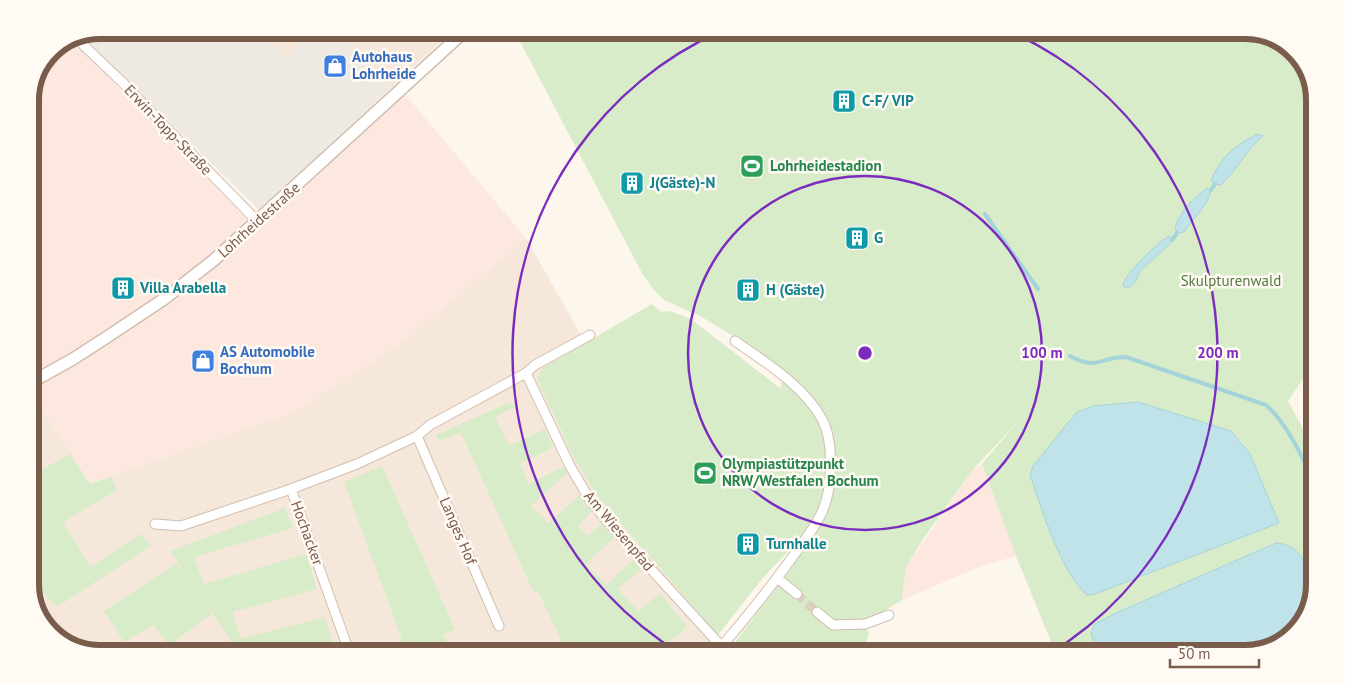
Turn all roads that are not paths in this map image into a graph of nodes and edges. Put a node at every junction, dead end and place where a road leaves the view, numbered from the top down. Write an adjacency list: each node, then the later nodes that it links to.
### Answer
1 (456, 39): 3 (street, Lohrheidestraße)
2 (80, 42): 3 (street, Erwin-Topp-Straße)
3 (258, 222): 7 (street, Lohrheidestraße)
4 (590, 335): 6 (street)
5 (735, 341): 11 (street)
6 (526, 373): 8 (street); 17 (street, Am Wiesenpfad)
7 (39, 378)
8 (418, 436): 9 (street); 15 (street, Langes Hof)
9 (291, 489): 10 (street, Hochacker); 16 (street, Hochacker)
10 (155, 524)
11 (777, 578): 12 (street); 18 (street)
12 (797, 594)
13 (817, 612): 14 (street)
14 (889, 615)
15 (499, 626)
16 (347, 645)
17 (714, 645)
18 (722, 645)

